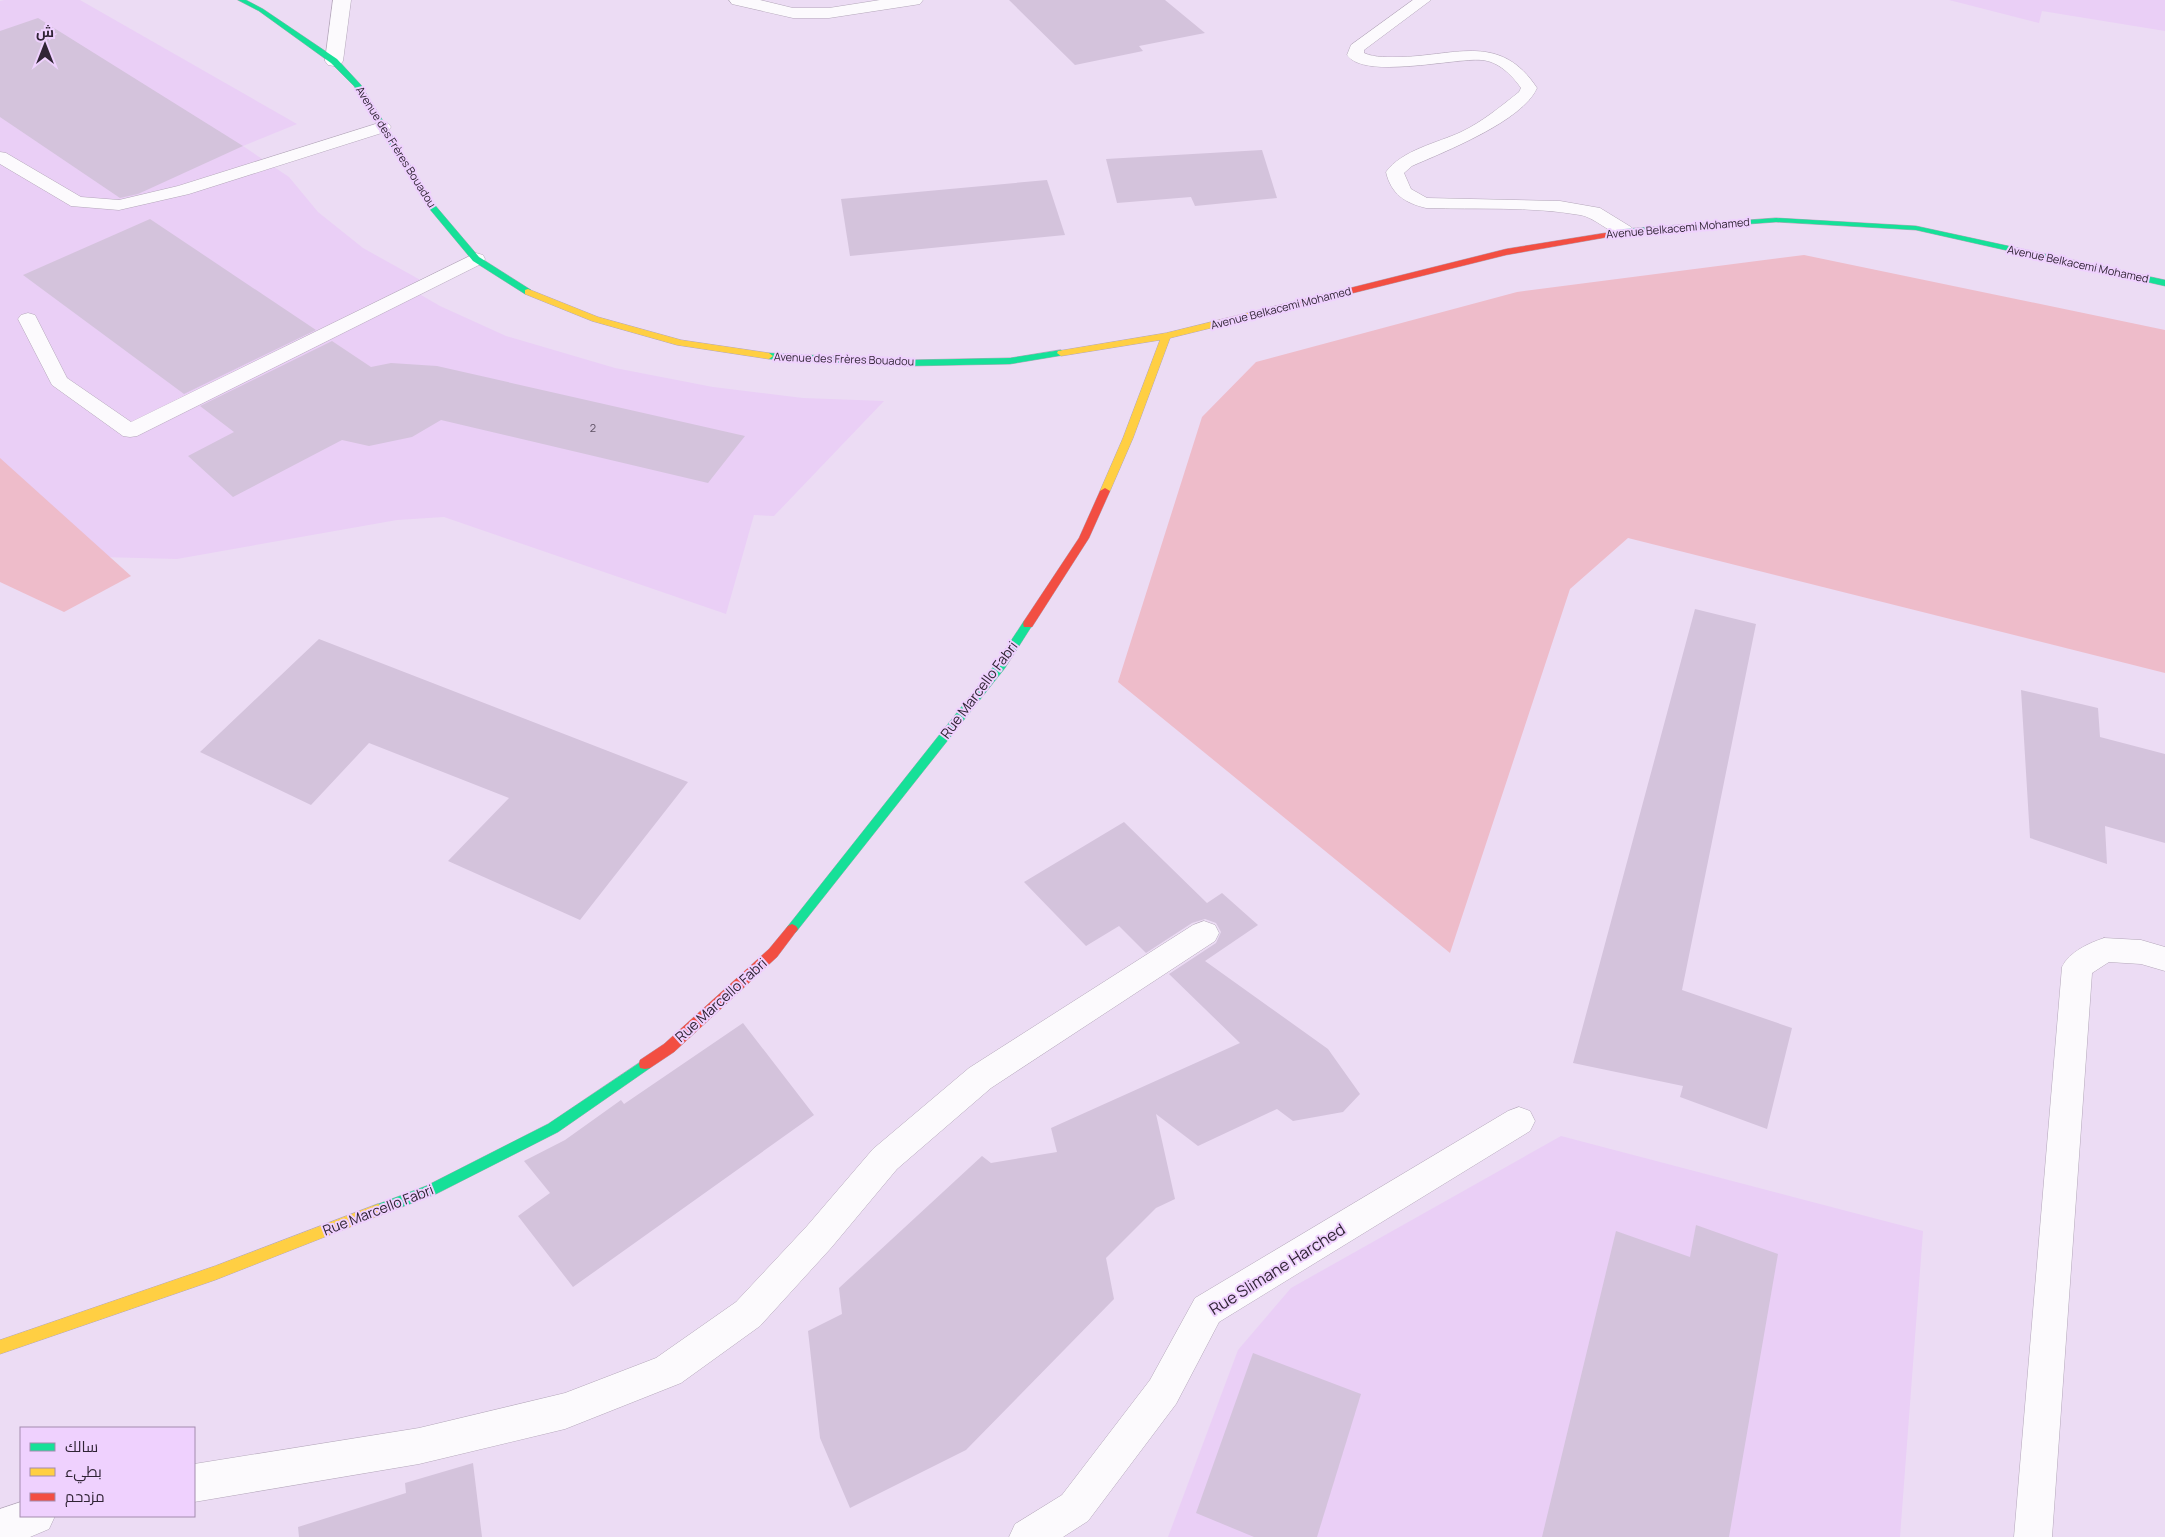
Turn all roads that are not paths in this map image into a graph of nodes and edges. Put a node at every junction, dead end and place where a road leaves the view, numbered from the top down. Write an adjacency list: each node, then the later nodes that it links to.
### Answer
1 (241, 0): 7 (main road, Avenue des Frères Bouadou)
2 (342, 0): 7 (street)
3 (738, 0): 6 (street)
4 (914, 0): 6 (street)
5 (1423, 0): 10 (lane)
6 (896, 7)
7 (334, 61): 8 (main road, Avenue des Frères Bouadou)
8 (382, 127): 9 (lane); 11 (main road, Avenue des Frères Bouadou)
9 (0, 157)
10 (1625, 231): 12 (main road, Avenue Belkacemi Mohamed); 14 (main road, Avenue Belkacemi Mohamed)
11 (476, 259): 13 (lane); 14 (main road, Avenue des Frères Bouadou)
12 (2165, 283)
13 (28, 319)
14 (1166, 336): 18 (main road, Rue Marcello Fabri)
15 (1204, 933): 19 (street)
16 (2165, 959): 23 (street)
17 (1519, 1121): 22 (street, Rue Slimane Harched)
18 (0, 1346)
19 (195, 1483)
20 (33, 1517): 21 (street)
21 (0, 1528)
22 (1028, 1537)
23 (2033, 1537)

